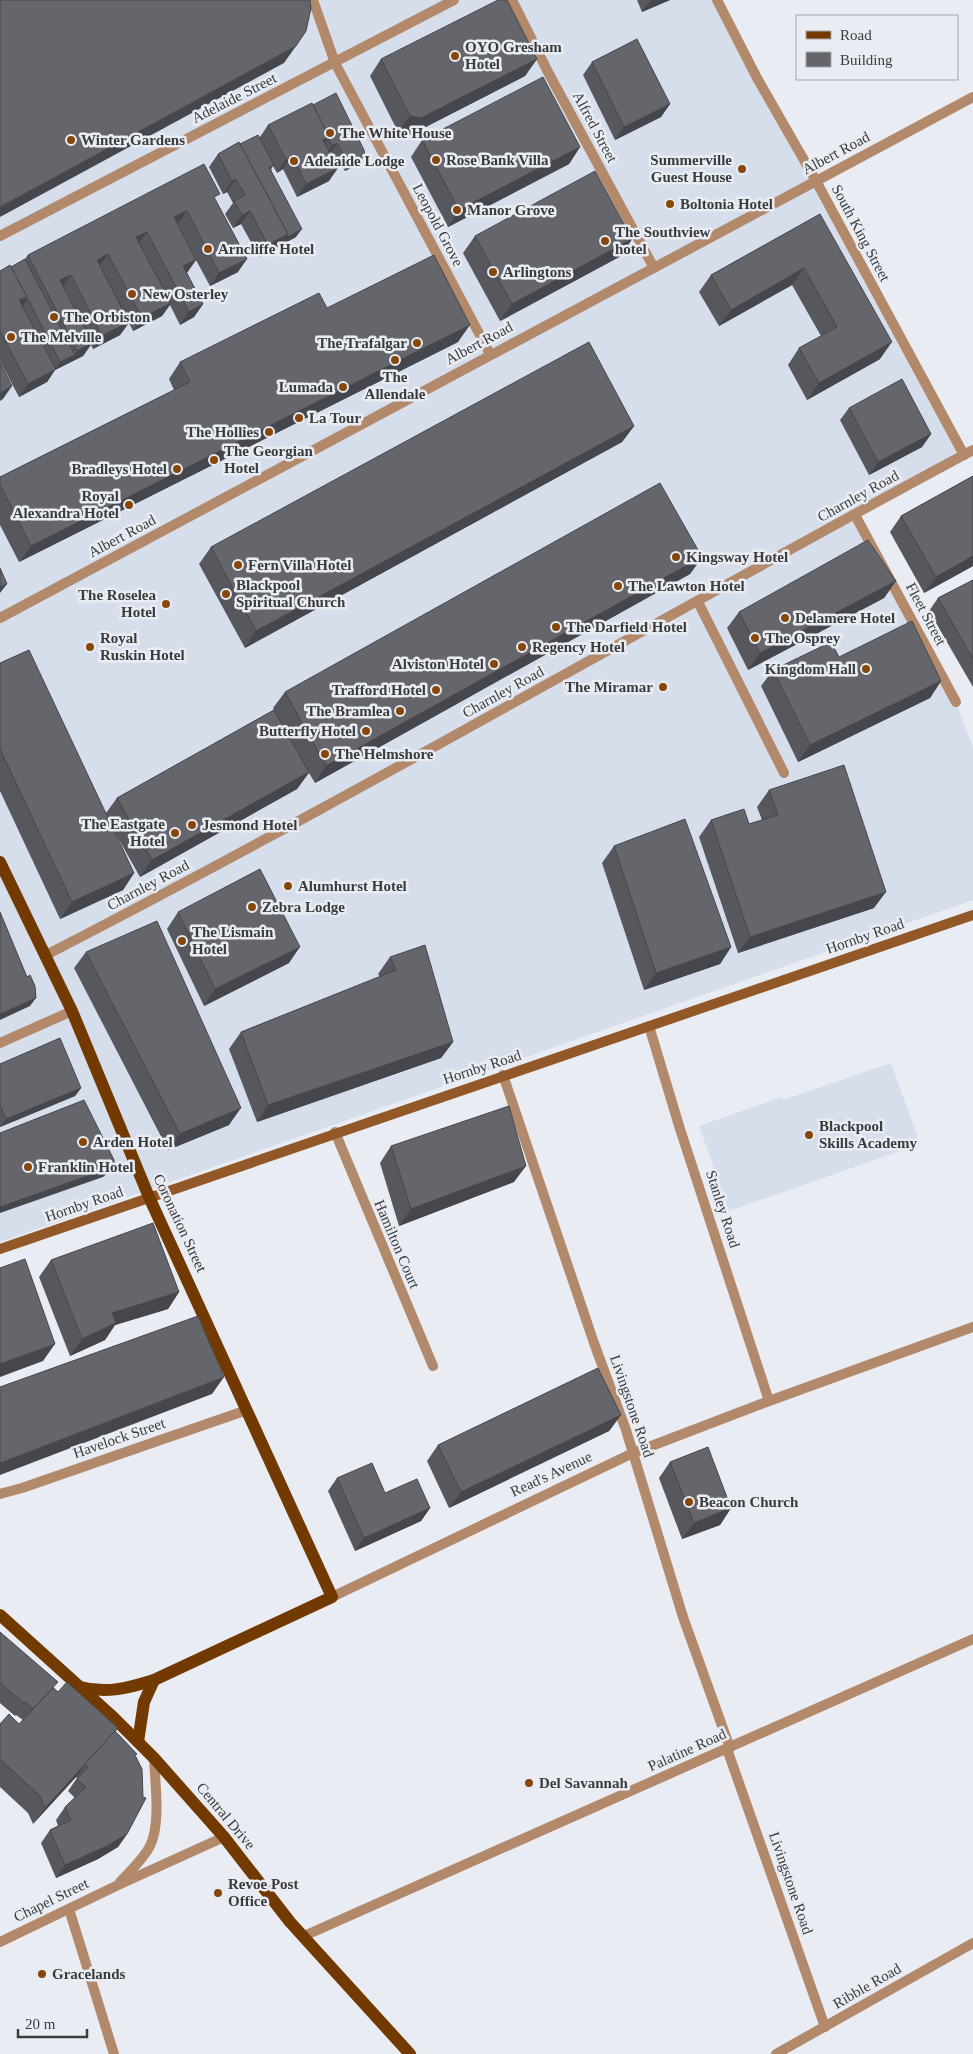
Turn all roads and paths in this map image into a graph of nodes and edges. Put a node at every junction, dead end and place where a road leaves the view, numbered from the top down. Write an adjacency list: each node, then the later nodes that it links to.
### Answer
1 (313, 0): 5 (street, Leopold Grove)
2 (454, 0): 5 (street, Adelaide Street)
3 (512, 0): 9 (street, Alfred Street)
4 (717, 0): 7 (street, South King Street)
5 (335, 63): 8 (street, Adelaide Street); 10 (street, Leopold Grove)
6 (973, 97): 7 (street, Albert Road)
7 (816, 181): 9 (street, Albert Road); 11 (street, South King Street)
8 (0, 236)
9 (654, 268): 10 (street, Albert Road)
10 (490, 354): 14 (street, Albert Road)
11 (968, 452): 12 (street, Charnley Road)
12 (855, 514): 13 (street, Charnley Road); 15 (street, Fleet Street)
13 (698, 602): 16 (street); 19 (street, Charnley Road)
14 (0, 618)
15 (956, 702)
16 (784, 773)
17 (0, 862): 19 (main road, Coronation Street)
18 (973, 915): 21 (main road, Hornby Road)
19 (46, 954): 20 (main road, Coronation Street)
20 (72, 1011): 22 (street); 25 (main road, Coronation Street)
21 (648, 1026): 23 (main road, Hornby Road); 29 (street, Stanley Road)
22 (0, 1043)
23 (504, 1075): 24 (main road, Hornby Road); 31 (street, Livingstone Road)
24 (334, 1132): 25 (main road, Hornby Road); 28 (street, Hamilton Court)
25 (149, 1197): 26 (main road, Hornby Road); 30 (main road, Coronation Street)
26 (0, 1249)
27 (973, 1327): 29 (street, Read's Avenue)
28 (433, 1366)
29 (769, 1401): 31 (street, Read's Avenue)
30 (247, 1410): 32 (street, Havelock Street); 33 (main road, Coronation Street)
31 (633, 1453): 33 (street, Read's Avenue); 39 (street, Livingstone Road)
32 (0, 1494)
33 (332, 1597): 36 (main road, Read's Avenue)
34 (0, 1615): 37 (main road, Central Drive)
35 (973, 1639): 39 (street, Palatine Road)
36 (154, 1680): 37 (main road, Read's Avenue); 38 (main road)
37 (80, 1687): 38 (main road, Central Drive)
38 (138, 1742): 40 (main road, Central Drive)
39 (728, 1748): 44 (street, Palatine Road); 47 (street, Livingstone Road)
40 (154, 1758): 41 (main road, Central Drive); 42 (street, Chapel Street)
41 (224, 1837): 42 (street, Chapel Street); 44 (main road, Central Drive)
42 (116, 1886): 43 (street, Chapel Street)
43 (69, 1909): 45 (street, Chapel Street); 48 (street)
44 (304, 1936): 49 (main road, Central Drive)
45 (0, 1942)
46 (973, 1943): 47 (street, Ribble Road)
47 (825, 2027): 50 (street, Ribble Road)
48 (114, 2054)
49 (410, 2054)
50 (776, 2054)

